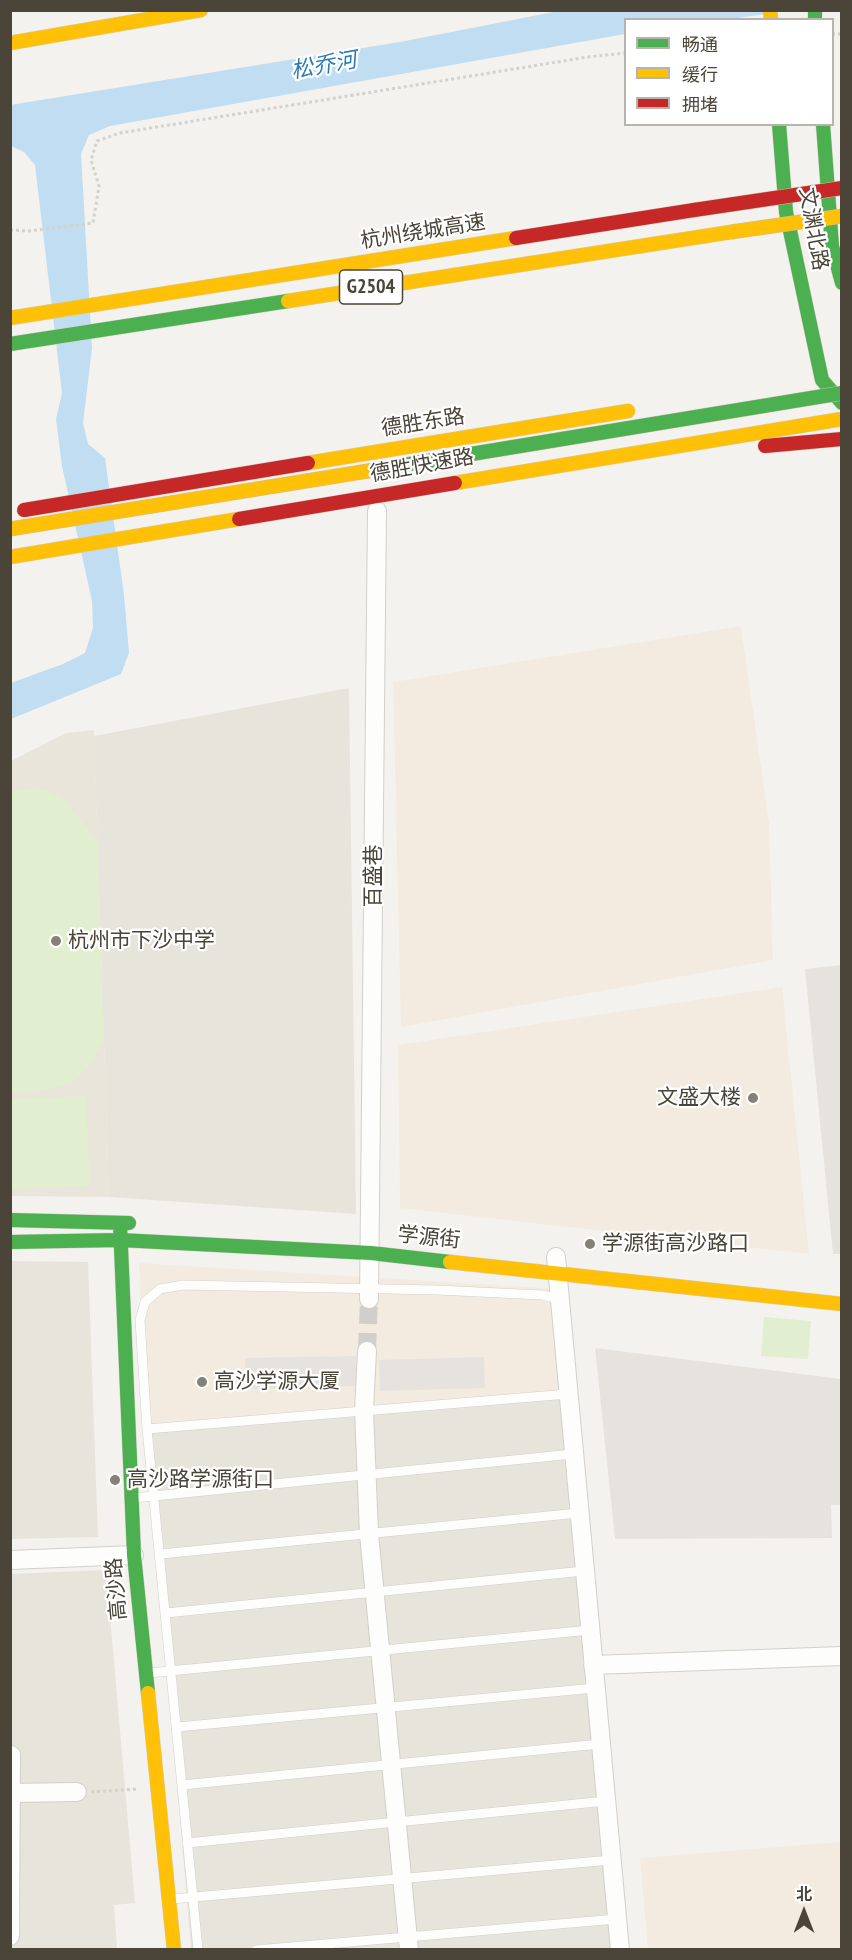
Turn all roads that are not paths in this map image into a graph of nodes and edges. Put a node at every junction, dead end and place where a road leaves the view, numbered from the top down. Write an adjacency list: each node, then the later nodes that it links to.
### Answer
1 (201, 10): 2 (main road)
2 (117, 17): 3 (main road)
3 (10, 43)
4 (779, 126): 12 (main road, 文渊北路)
5 (823, 126): 8 (main road, 文渊北路)
6 (842, 188): 9 (main road, 杭州绕城高速 / G2504, bridge)
7 (842, 216): 10 (main road, G2504, bridge)
8 (842, 283)
9 (10, 318)
10 (10, 344)
11 (842, 376): 12 (main road)
12 (816, 381): 14 (main road, 文渊北路)
13 (842, 393): 21 (main road, 德胜快速路, bridge)
14 (842, 404)
15 (647, 408): 20 (main road, 德胜东路)
16 (842, 419): 24 (main road, 德胜快速路)
17 (842, 439): 18 (main road)
18 (697, 458)
19 (377, 511): 31 (street, 百盛巷)
20 (10, 513)
21 (10, 529)
22 (260, 530): 23 (main road)
23 (237, 534)
24 (10, 557)
25 (10, 1220): 26 (main road)
26 (119, 1222): 27 (main road); 29 (main road, 高沙路)
27 (142, 1223)
28 (313, 1236): 31 (main road, 学源街)
29 (120, 1240): 30 (main road, 学源街); 31 (main road, 学源街); 44 (main road, 高沙路)
30 (10, 1242)
31 (371, 1247): 32 (main road, 学源街); 33 (main road, 学源街); 34 (street, 百盛巷)
32 (464, 1249)
33 (556, 1261): 35 (street); 36 (main road, 学源街)
34 (370, 1294): 35 (lane); 40 (lane)
35 (559, 1299): 38 (street)
36 (842, 1304)
37 (367, 1351): 39 (street)
38 (568, 1394): 39 (lane); 41 (street)
39 (364, 1410): 40 (lane); 42 (street)
40 (147, 1429): 43 (lane)
41 (573, 1454): 42 (lane); 45 (street)
42 (366, 1476): 43 (lane); 46 (street)
43 (154, 1495): 44 (lane); 47 (lane)
44 (132, 1498): 48 (main road, 高沙路)
45 (579, 1513): 46 (lane); 50 (street)
46 (369, 1534): 47 (lane); 51 (street)
47 (161, 1554): 52 (lane)
48 (134, 1555): 49 (street); 58 (main road, 高沙路)
49 (10, 1560)
50 (584, 1571): 51 (lane); 53 (street)
51 (375, 1592): 52 (lane); 54 (street)
52 (166, 1613): 57 (lane)
53 (590, 1629): 54 (lane); 56 (street)
54 (380, 1648): 57 (lane); 60 (street)
55 (842, 1656): 56 (street)
56 (593, 1665): 59 (street)
57 (171, 1670): 58 (lane); 61 (lane)
58 (146, 1673): 74 (main road, 高沙路)
59 (595, 1688): 60 (lane); 62 (street)
60 (386, 1707): 61 (lane); 64 (street)
61 (177, 1727): 65 (lane)
62 (600, 1744): 64 (lane); 68 (street)
63 (11, 1755): 67 (street)
64 (391, 1765): 65 (lane); 69 (street)
65 (182, 1785): 70 (lane)
66 (77, 1792): 67 (street)
67 (11, 1793): 76 (street)
68 (606, 1801): 69 (lane); 71 (street)
69 (397, 1821): 70 (lane); 72 (street)
70 (187, 1843): 73 (lane)
71 (611, 1860): 72 (lane); 75 (street)
72 (402, 1878): 73 (lane); 77 (street)
73 (194, 1898): 74 (lane); 79 (lane)
74 (169, 1899): 78 (main road, 高沙路)
75 (617, 1919): 77 (lane); 81 (street)
76 (10, 1936)
77 (408, 1942): 80 (lane)
78 (174, 1950)
79 (198, 1950)
80 (256, 1950)
81 (620, 1950)

